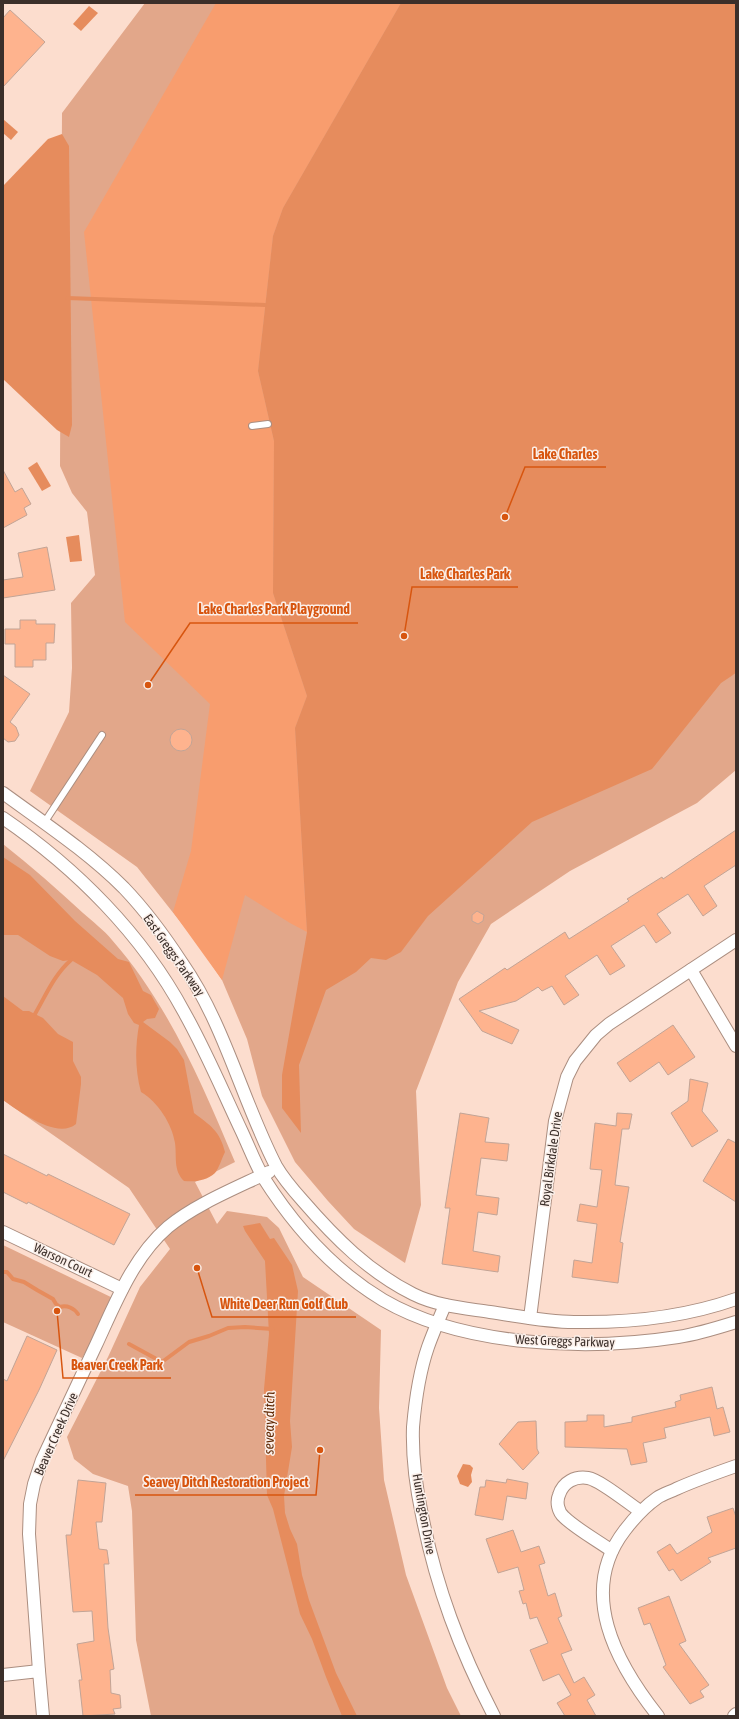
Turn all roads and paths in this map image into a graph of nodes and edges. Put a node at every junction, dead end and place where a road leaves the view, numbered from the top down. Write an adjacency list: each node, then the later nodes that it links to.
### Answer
1 (268, 424): 2 (lane)
2 (252, 426)
3 (102, 735): 6 (lane)
4 (3, 793): 6 (street, East Greggs Parkway)
5 (3, 818): 11 (street, East Greggs Parkway)
6 (44, 823): 10 (street, East Greggs Parkway)
7 (736, 940): 8 (street, Royal Birkdale Drive)
8 (690, 970): 9 (street); 16 (street, Royal Birkdale Drive)
9 (736, 1046)
10 (277, 1167): 11 (street, Beaver Creek Drive); 15 (street, West Greggs Parkway)
11 (262, 1175): 13 (street, Beaver Creek Drive); 18 (street, West Greggs Parkway)
12 (3, 1232): 13 (street, Warson Court)
13 (122, 1289): 22 (street, Beaver Creek Drive)
14 (736, 1299): 16 (street, West Greggs Parkway)
15 (445, 1305): 16 (street, West Greggs Parkway); 18 (street, Huntington Drive)
16 (530, 1318)
17 (736, 1322): 18 (street, West Greggs Parkway)
18 (438, 1323): 25 (street, Huntington Drive)
19 (736, 1466): 20 (street)
20 (640, 1511): 21 (street); 21 (street)
21 (612, 1551): 26 (street)
22 (39, 1671): 23 (street); 24 (street, Beaver Creek Drive)
23 (3, 1675)
24 (43, 1716)
25 (494, 1716)
26 (658, 1716)

